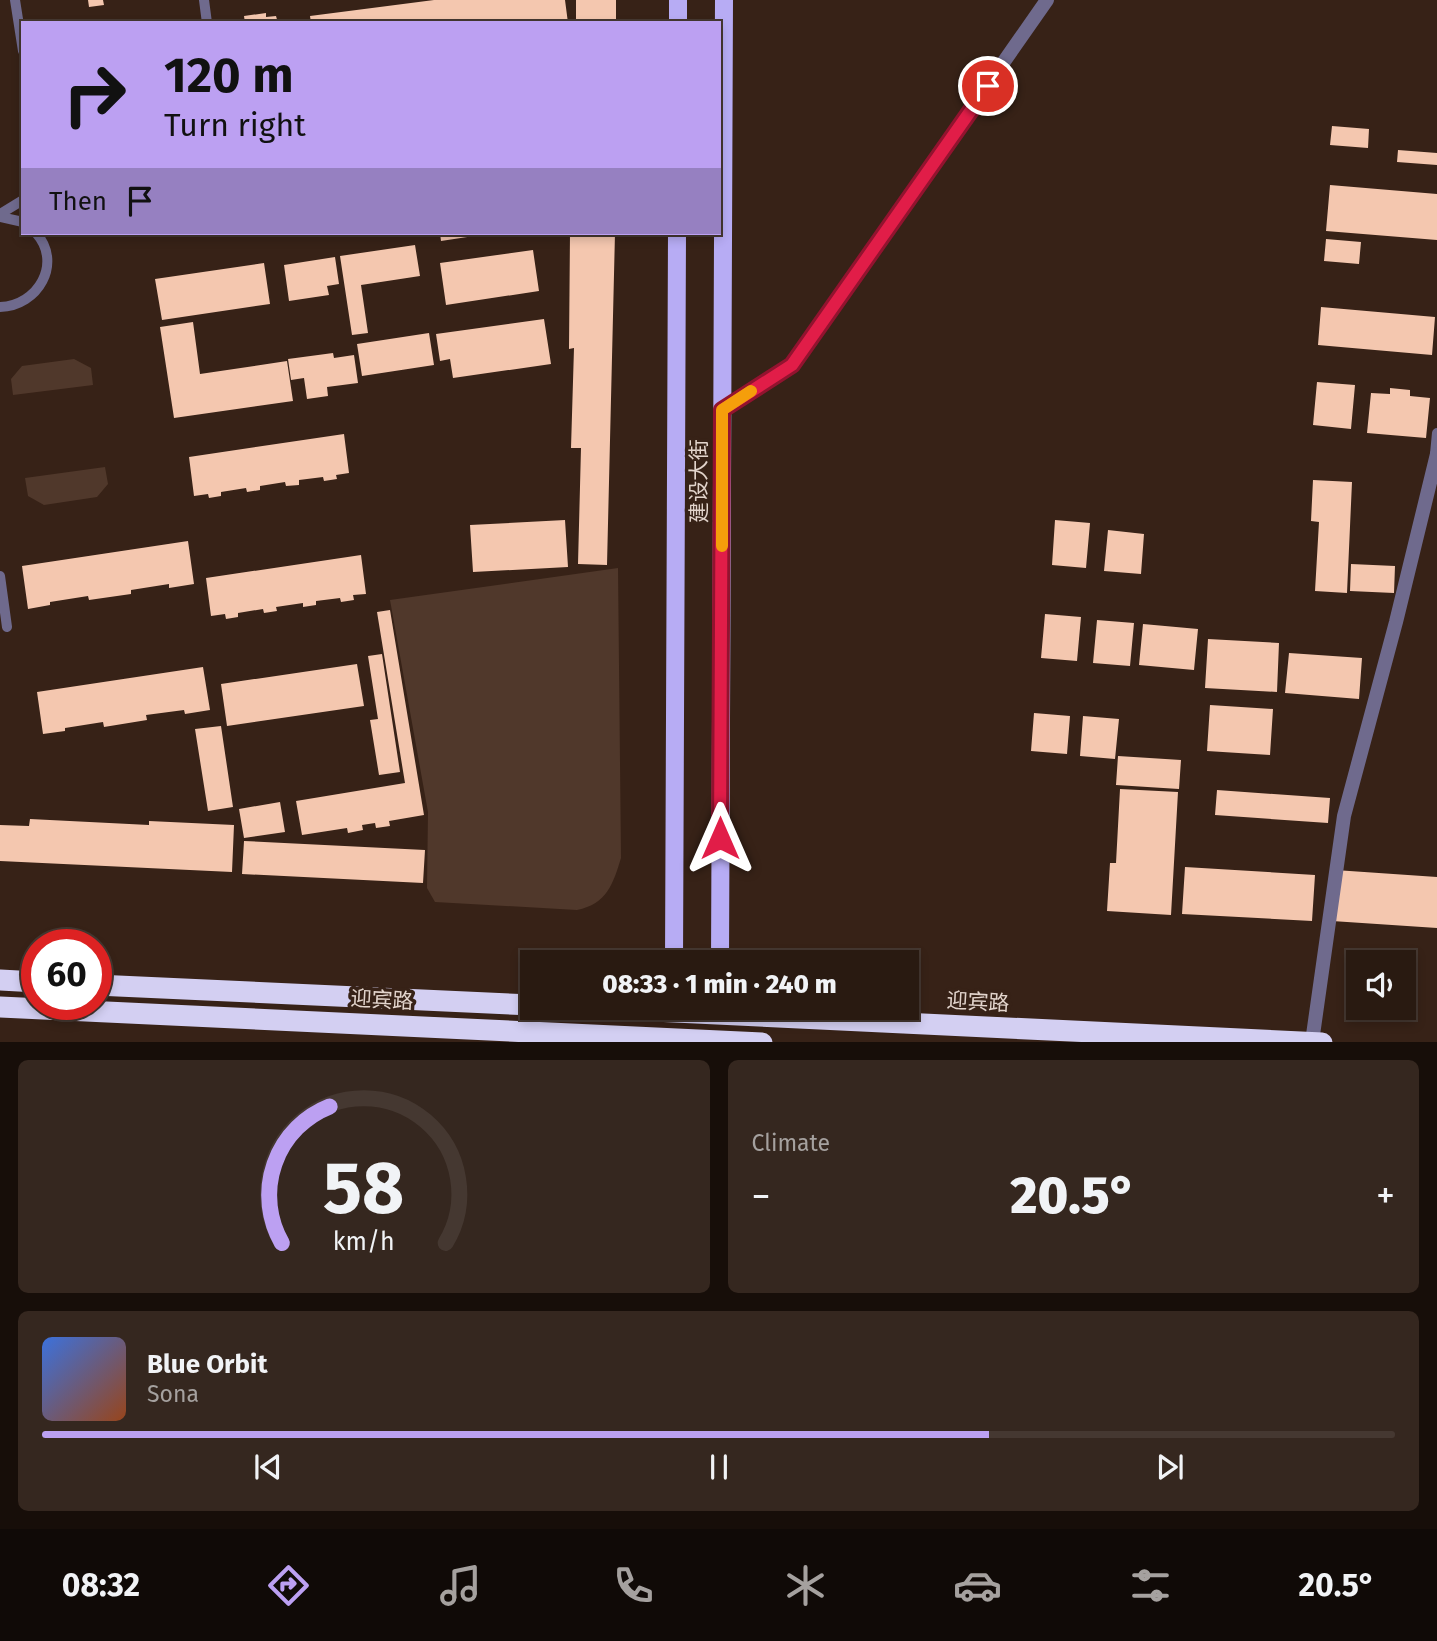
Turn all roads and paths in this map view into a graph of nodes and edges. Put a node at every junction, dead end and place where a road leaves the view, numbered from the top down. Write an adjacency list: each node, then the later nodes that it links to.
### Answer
1 (15, 0): 8 (lane)
2 (204, 0): 6 (lane)
3 (678, 0): 7 (main road)
4 (724, 0): 15 (main road, 建设大街)
5 (1047, 0): 15 (street)
6 (207, 21)
7 (678, 21)
8 (21, 38)
9 (21, 201): 10 (lane)
10 (0, 216): 11 (lane)
11 (21, 221)
12 (37, 235): 14 (lane)
13 (677, 235): 20 (main road, 建设大街)
14 (0, 307)
15 (722, 410): 21 (main road, 建设大街)
16 (1437, 433): 17 (lane)
17 (1436, 454): 34 (street)
18 (0, 576): 19 (lane)
19 (7, 627)
20 (674, 950)
21 (720, 950)
22 (0, 980): 23 (highway)
23 (21, 981)
24 (112, 986): 25 (highway, 迎宾路)
25 (520, 1004)
26 (0, 1007): 30 (highway, 迎宾路)
27 (674, 1020): 31 (main road)
28 (720, 1020): 32 (main road)
29 (892, 1020): 34 (highway, 迎宾路)
30 (622, 1039): 31 (highway, 迎宾路)
31 (674, 1039): 32 (highway, 迎宾路)
32 (720, 1041): 33 (highway, 迎宾路)
33 (762, 1042)
34 (1312, 1042): 35 (highway, 迎宾路)
35 (1322, 1042)

